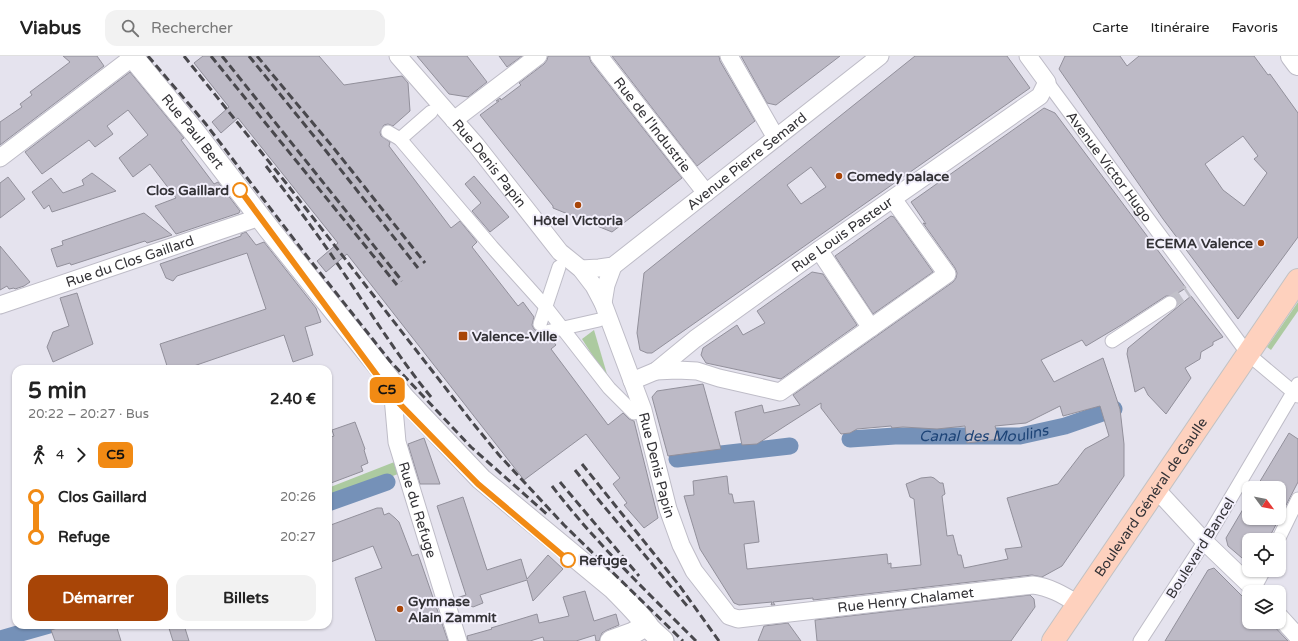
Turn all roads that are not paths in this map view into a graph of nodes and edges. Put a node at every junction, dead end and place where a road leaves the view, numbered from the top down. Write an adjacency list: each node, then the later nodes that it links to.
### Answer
1 (132, 56): 16 (street); 19 (street, Rue Paul Bert)
2 (398, 56): 12 (street, Rue Denis Papin)
3 (538, 56): 12 (street)
4 (599, 56): 17 (street, Rue de l'Industrie)
5 (729, 56): 14 (street)
6 (880, 56): 14 (street, Avenue Pierre Semard)
7 (1028, 56): 10 (street, Avenue Victor Hugo)
8 (1292, 56): 9 (main road)
9 (1298, 64)
10 (1047, 82): 18 (street, Rue Louis Pasteur); 33 (street, Avenue Victor Hugo)
11 (431, 112): 15 (street)
12 (454, 120): 23 (street, Rue Denis Papin)
13 (388, 132): 15 (street)
14 (776, 138): 17 (street, Avenue Pierre Semard)
15 (400, 139): 28 (street)
16 (0, 158)
17 (706, 193): 21 (street, Avenue Pierre Semard)
18 (893, 199): 20 (street, Rue Louis Pasteur); 31 (street)
19 (260, 217): 27 (street, Rue du Clos Gaillard); 35 (street, Rue Paul Bert)
20 (820, 250): 31 (street); 34 (street, Rue Louis Pasteur)
21 (613, 266): 23 (street); 25 (street)
22 (559, 267): 28 (street)
23 (581, 269): 25 (street, Rue Denis Papin)
24 (1298, 280): 33 (main road, Boulevard Général de Gaulle)
25 (603, 303): 36 (street, Rue Denis Papin)
26 (1170, 303): 32 (street)
27 (0, 305)
28 (546, 306): 30 (street); 30 (street)
29 (599, 320): 30 (street)
30 (563, 328): 38 (street)
31 (871, 328): 34 (street)
32 (1112, 341)
33 (1248, 354): 37 (street, Avenue Victor Hugo); 39 (main road, Boulevard Général de Gaulle)
34 (656, 371): 36 (street, Rue Louis Pasteur)
35 (386, 377): 47 (street, Rue Paul Bert); 49 (street, Rue du Refuge)
36 (632, 381): 45 (street, Rue Denis Papin)
37 (1297, 390): 42 (street, Boulevard Bancel)
38 (634, 413)
39 (1156, 489): 42 (street); 44 (main road, Boulevard Général de Gaulle)
40 (1298, 499): 41 (street)
41 (1281, 533)
42 (1205, 542): 43 (street); 53 (street, Boulevard Bancel)
43 (1250, 585)
44 (1078, 604): 45 (street, Rue Henry Chalamet); 52 (main road, Boulevard Général de Gaulle)
45 (729, 616)
46 (1286, 624): 48 (street)
47 (647, 625): 50 (street); 51 (street, Rue Paul Bert)
48 (1298, 637)
49 (458, 641)
50 (612, 641)
51 (663, 641)
52 (1053, 641)
53 (1140, 641)

